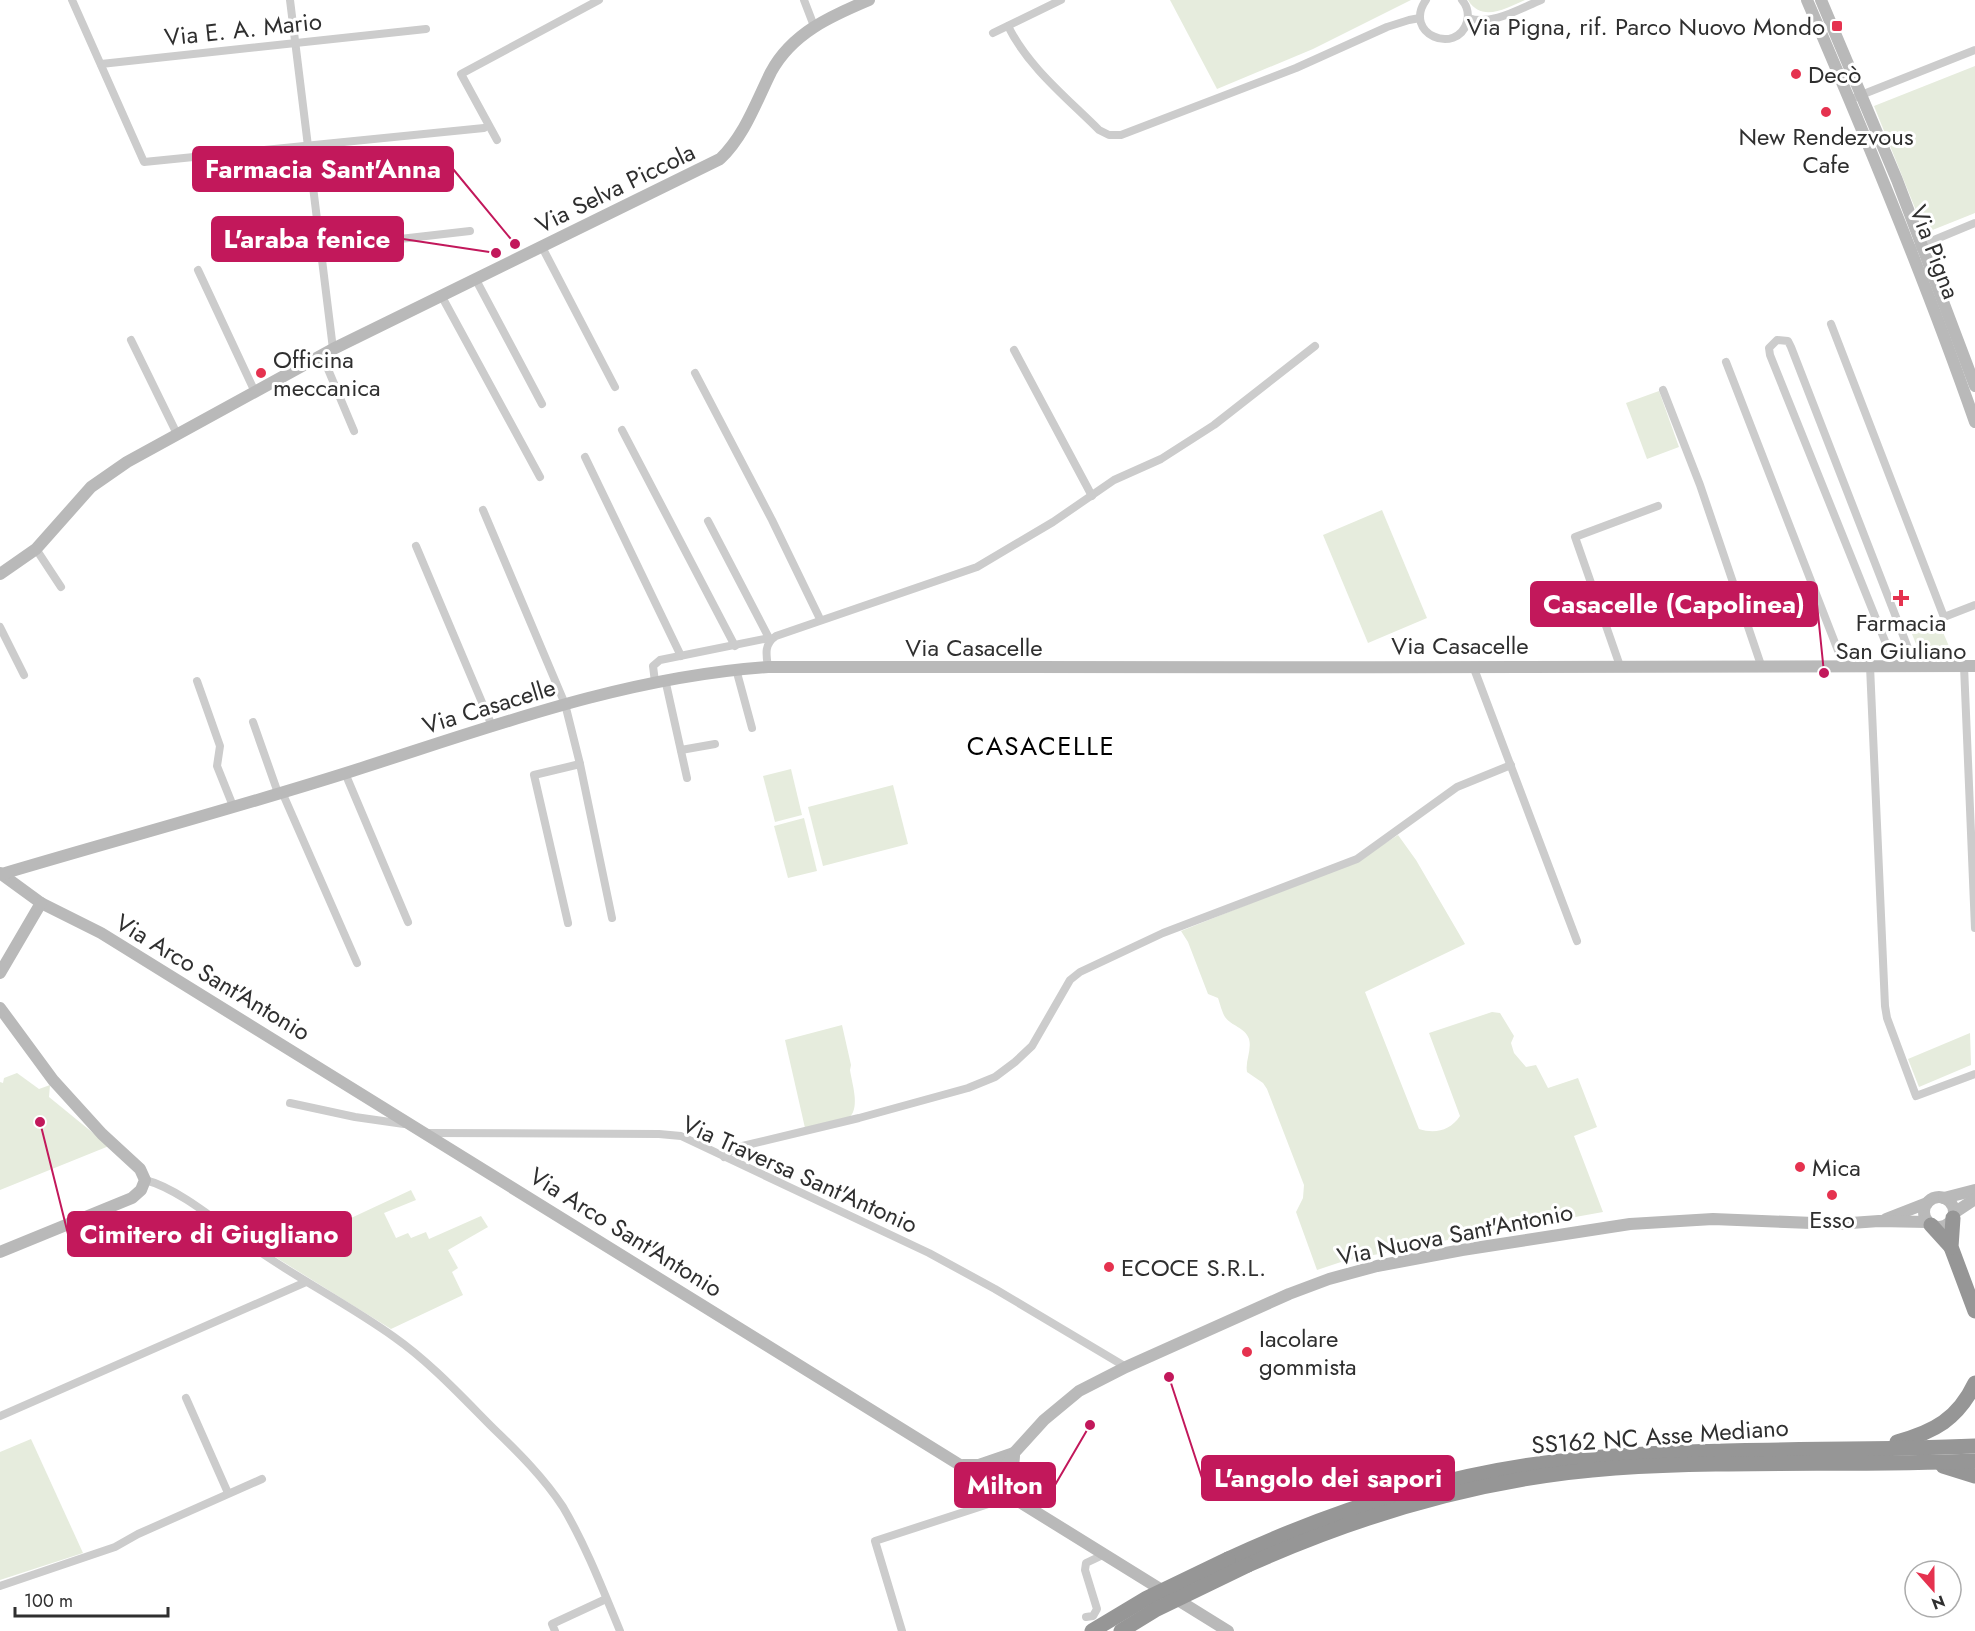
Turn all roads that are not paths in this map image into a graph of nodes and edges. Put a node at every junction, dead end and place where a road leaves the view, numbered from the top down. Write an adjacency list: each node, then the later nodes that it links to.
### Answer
1 (72, 0): 20 (street)
2 (290, 0): 18 (street)
3 (599, 0): 23 (street)
4 (804, 0): 14 (street)
5 (869, 0): 14 (street, Via Selva Piccola)
6 (1061, 0): 15 (street)
7 (1426, 0): 12 (street)
8 (1462, 0): 13 (street)
9 (1541, 0): 13 (street)
10 (1807, 0): 21 (street, Via Pigna)
11 (1821, 0): 21 (street)
12 (1420, 18): 13 (street); 15 (street)
13 (1468, 18)
14 (814, 26): 27 (street, Via Selva Piccola)
15 (1008, 26): 17 (street)
16 (426, 29): 18 (street, Via E. A. Mario)
17 (993, 33)
18 (296, 43): 20 (street, Via E. A. Mario); 24 (street)
19 (1975, 50): 21 (street)
20 (101, 64): 24 (street)
21 (1856, 98): 28 (street, Via Pigna)
22 (484, 128): 24 (street)
23 (497, 140)
24 (309, 146): 29 (street)
25 (1975, 224): 28 (street)
26 (470, 231): 29 (street)
27 (542, 247): 31 (street, Via Selva Piccola); 42 (street)
28 (1917, 247): 41 (street); 46 (street, Via Pigna)
29 (321, 248): 36 (street)
30 (198, 270): 44 (street)
31 (475, 278): 32 (street, Via Selva Piccola); 45 (street)
32 (441, 295): 36 (street, Via Selva Piccola); 51 (street)
33 (1831, 324): 60 (street)
34 (131, 340): 49 (street)
35 (1315, 346): 52 (street)
36 (333, 349): 38 (street, Via Selva Piccola)
37 (1014, 350): 52 (street)
38 (321, 355): 44 (street, Via Selva Piccola); 48 (street)
39 (1726, 362): 69 (street)
40 (695, 373): 61 (street)
41 (1975, 386)
42 (615, 387)
43 (1663, 390): 66 (street)
44 (255, 392): 49 (street, Via Selva Piccola)
45 (542, 404)
46 (1975, 422)
47 (622, 430): 64 (street)
48 (354, 431)
49 (177, 434): 57 (street, Via Selva Piccola)
50 (585, 457): 65 (street)
51 (540, 477)
52 (1092, 496): 61 (street)
53 (1658, 506): 68 (street)
54 (483, 510): 79 (street)
55 (708, 521): 63 (street)
56 (416, 546): 81 (street)
57 (36, 549): 58 (street, Via Selva Piccola); 59 (street)
58 (0, 574)
59 (61, 587)
60 (1975, 605)
61 (820, 619): 63 (street)
62 (0, 627): 76 (street)
63 (770, 639): 64 (street); 74 (street)
64 (735, 646): 65 (street)
65 (681, 656): 77 (street)
66 (1761, 665): 68 (street, Via Casacelle); 69 (street, Via Casacelle)
67 (1473, 666): 68 (street, Via Casacelle); 74 (street, Via Casacelle); 86 (street)
68 (1620, 666)
69 (1844, 666): 70 (street, Via Casacelle)
70 (1870, 666): 71 (street, Via Casacelle); 101 (street)
71 (1895, 666): 72 (street, Via Casacelle); 72 (street)
72 (1915, 666): 73 (street, Via Casacelle)
73 (1970, 666): 96 (street)
74 (768, 667): 75 (street, Via Casacelle)
75 (736, 669): 77 (street, Via Casacelle); 82 (street)
76 (24, 675)
77 (660, 680): 79 (street, Via Casacelle); 84 (street)
78 (197, 681): 90 (street)
79 (565, 704): 81 (street, Via Casacelle); 85 (street)
80 (253, 722): 89 (street)
81 (492, 726): 87 (street, Via Casacelle)
82 (752, 728)
83 (715, 744): 84 (street)
84 (681, 750): 88 (street)
85 (580, 764): 93 (street); 95 (street)
86 (1512, 765): 97 (street); 105 (street)
87 (345, 773): 89 (street, Via Casacelle); 94 (street)
88 (687, 778)
89 (280, 792): 90 (street, Via Casacelle); 98 (street)
90 (233, 806): 91 (street, Via Casacelle)
91 (1, 874): 92 (street, Via Arco Sant'Antonio)
92 (41, 903): 99 (street); 103 (street, Via Arco Sant'Antonio)
93 (612, 918)
94 (408, 922)
95 (568, 923)
96 (1975, 928)
97 (1577, 941)
98 (357, 963)
99 (0, 974)
100 (0, 1008): 106 (street)
101 (1975, 1074)
102 (290, 1103): 103 (street)
103 (414, 1125): 104 (street, Via Arco Sant'Antonio)
104 (426, 1133): 105 (street, Via Traversa Sant'Antonio); 127 (street, Via Arco Sant'Antonio)
105 (724, 1157): 118 (street, Via Traversa Sant'Antonio)
106 (145, 1180): 115 (street); 116 (street)
107 (1975, 1190): 108 (street, Via Nuova Sant'Antonio)
108 (1944, 1198): 110 (street, Via Nuova Sant'Antonio); 111 (street)
109 (1975, 1199): 111 (street, Via Nuova Sant'Antonio)
110 (1927, 1203): 112 (street, Via Nuova Sant'Antonio); 113 (street)
111 (1954, 1215): 113 (street, Via Nuova Sant'Antonio); 114 (highway)
112 (1879, 1221): 113 (street, Via Nuova Sant'Antonio); 118 (street, Via Nuova Sant'Antonio)
113 (1929, 1223): 114 (highway)
114 (1951, 1247): 117 (highway)
115 (0, 1252)
116 (306, 1282): 121 (street); 135 (street)
117 (1975, 1311)
118 (1126, 1367): 124 (street, Via Nuova Sant'Antonio)
119 (1975, 1383): 123 (highway)
120 (186, 1398): 131 (street)
121 (0, 1416)
122 (1975, 1446): 123 (highway, SS162 NC Asse Mediano)
123 (1874, 1448): 136 (highway, SS162 NC Asse Mediano, bridge)
124 (1014, 1453): 127 (street); 130 (street, Via Nuova Sant'Antonio); 132 (street)
125 (1975, 1461): 126 (highway, SS162 NC Asse Mediano)
126 (1932, 1462): 128 (highway); 140 (highway, SS162 NC Asse Mediano, bridge)
127 (961, 1465): 130 (street, Via Arco Sant'Antonio)
128 (1975, 1476)
129 (262, 1479): 131 (street)
130 (988, 1481): 132 (street, Via Arco Sant'Antonio)
131 (228, 1493): 134 (street)
132 (1017, 1498): 133 (street, Via Arco Sant'Antonio); 139 (street)
133 (1105, 1554): 136 (street); 141 (street, Via Arco Sant'Antonio)
134 (0, 1586)
135 (606, 1599): 137 (street); 138 (street)
136 (1089, 1624)
137 (555, 1631)
138 (620, 1631)
139 (902, 1631)
140 (1121, 1631)
141 (1228, 1631)

